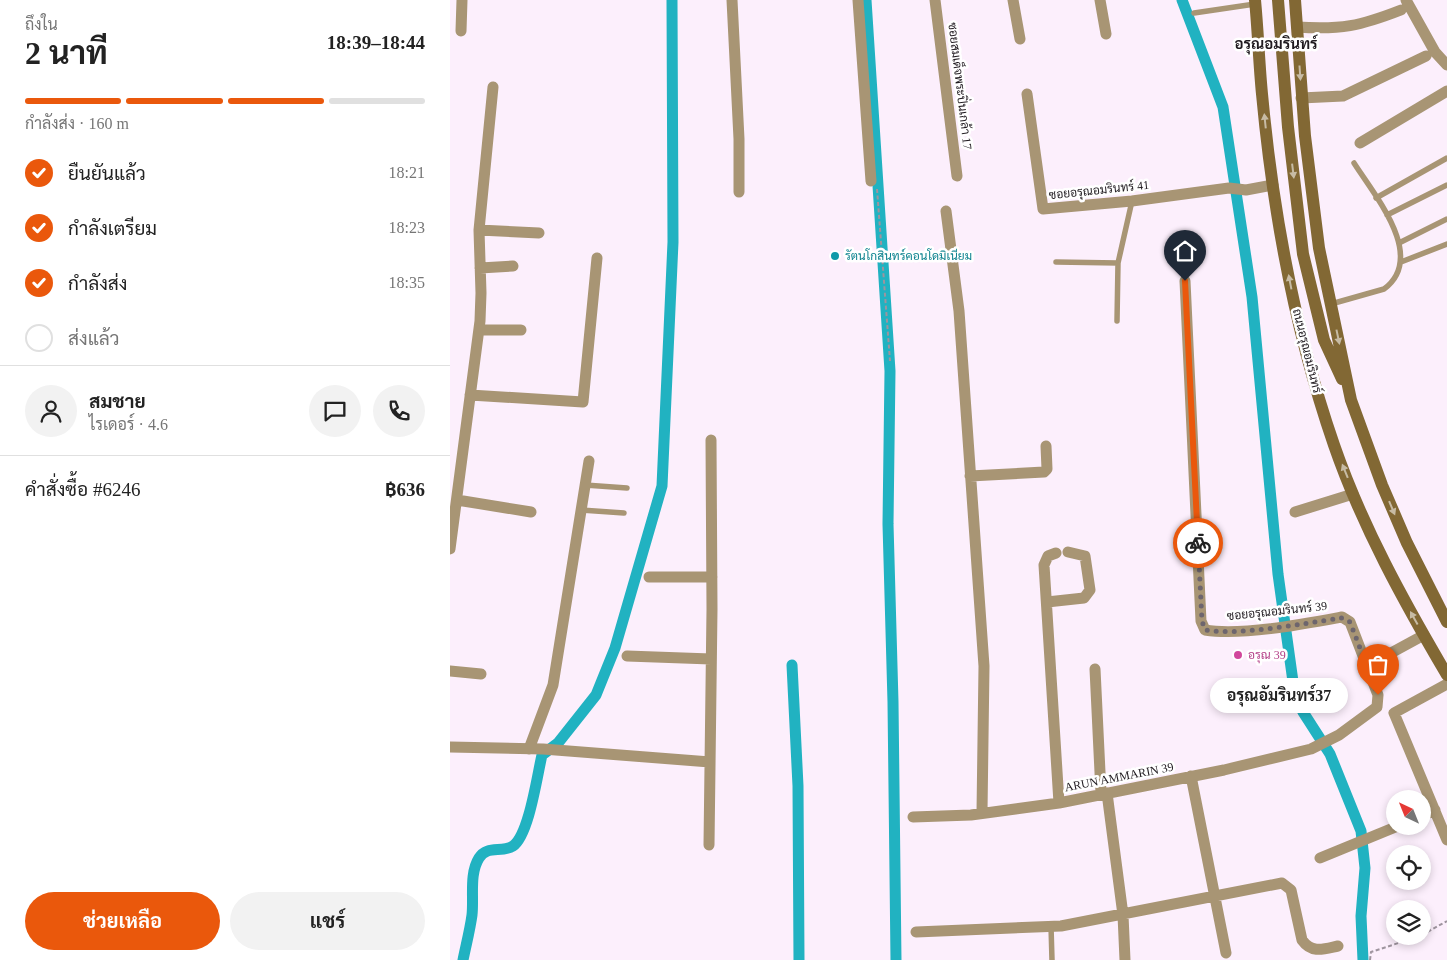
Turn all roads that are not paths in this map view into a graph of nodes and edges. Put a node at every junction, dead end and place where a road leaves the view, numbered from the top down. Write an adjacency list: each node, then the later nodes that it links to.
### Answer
1 (462, 0): 13 (street)
2 (732, 0): 29 (street)
3 (858, 0): 26 (street)
4 (935, 0): 25 (street, ซอยสมเด็จพระปิ่นเกล้า 17)
5 (1013, 0): 15 (street)
6 (1100, 0): 14 (street)
7 (1278, 0): 51 (main road, one-way to 51)
8 (1255, 2): 11 (lane); 27 (main road, ถนนอรุณอมรินทร์, one-way to 8)
9 (1296, 2): 12 (main road)
10 (1403, 5): 12 (street); 17 (street)
11 (1194, 13)
12 (1297, 28): 21 (main road, one-way to 21)
13 (461, 32)
14 (1106, 34)
15 (1020, 39)
16 (1426, 56): 21 (street)
17 (1447, 66)
18 (492, 87): 35 (street)
19 (1447, 91): 22 (street)
20 (1027, 94): 31 (street, ซอยอรุณอมรินทร์ 41)
21 (1301, 98): 46 (main road)
22 (1360, 142)
23 (1447, 158): 30 (lane)
24 (1354, 163): 30 (lane)
25 (957, 176)
26 (871, 181)
27 (1273, 185): 31 (street, ซอยอรุณอมรินทร์ 41); 58 (main road, ถนนอรุณอมรินทร์, one-way to 27)
28 (1447, 185): 33 (lane)
29 (739, 192)
30 (1376, 198): 33 (lane)
31 (1132, 201): 42 (lane)
32 (946, 211): 55 (street)
33 (1387, 215): 37 (lane)
34 (1447, 219): 37 (lane)
35 (479, 230): 36 (street); 44 (street)
36 (539, 233)
37 (1399, 244): 41 (lane)
38 (1447, 244): 41 (lane)
39 (597, 258): 50 (street)
40 (1056, 262): 42 (lane)
41 (1401, 262): 46 (lane)
42 (1118, 263): 47 (lane)
43 (513, 266): 44 (street)
44 (480, 268): 48 (street)
45 (1185, 281): 72 (street, ซอยอรุณอมรินทร์ 39)
46 (1331, 304): 51 (main road, one-way to 51)
47 (1117, 321)
48 (479, 330): 49 (street); 50 (street)
49 (521, 330)
50 (470, 395): 59 (street)
51 (1352, 400): 68 (main road, one-way to 68)
52 (711, 440): 66 (street)
53 (1046, 446): 55 (street)
54 (588, 461): 56 (street)
55 (970, 476): 86 (street)
56 (585, 485): 57 (lane); 60 (street)
57 (627, 488)
58 (1354, 494): 62 (street); 69 (main road, ถนนอรุณอมรินทร์, one-way to 58)
59 (457, 500): 61 (street); 64 (street)
60 (581, 510): 63 (lane); 80 (street)
61 (531, 512)
62 (1295, 512)
63 (624, 513)
64 (450, 549)
65 (649, 577): 66 (street)
66 (712, 577): 71 (street)
67 (1048, 602): 67 (street); 84 (street)
68 (1446, 618)
69 (1424, 635): 72 (street); 76 (main road, ถนนอรุณอมรินทร์)
70 (627, 656): 71 (street)
71 (711, 659): 81 (street)
72 (1367, 666): 78 (street, ซอยอรุณอมรินทร์ 39)
73 (1094, 669): 83 (street)
74 (450, 671): 75 (street)
75 (481, 674)
76 (1447, 675)
77 (1447, 684): 85 (street)
78 (1327, 742): 82 (street, ARUN AMMARIN 39)
79 (450, 747): 80 (street)
80 (529, 749): 81 (street)
81 (710, 762): 91 (street)
82 (1191, 776): 83 (street, ARUN AMMARIN 39); 93 (street)
83 (1104, 793): 84 (street, ARUN AMMARIN 39); 94 (street)
84 (1060, 803): 86 (street, ARUN AMMARIN 39)
85 (1435, 810): 87 (street); 90 (street)
86 (982, 812): 88 (street, ARUN AMMARIN 39)
87 (1431, 812)
88 (913, 818)
89 (1386, 831): 92 (street)
90 (1447, 840)
91 (709, 845)
92 (1320, 858)
93 (1214, 895): 94 (street); 97 (street); 98 (street)
94 (1123, 914): 95 (street); 100 (street)
95 (1051, 926): 96 (street); 99 (lane)
96 (916, 932)
97 (1338, 946)
98 (1226, 954)
99 (1052, 960)
100 (1125, 960)

